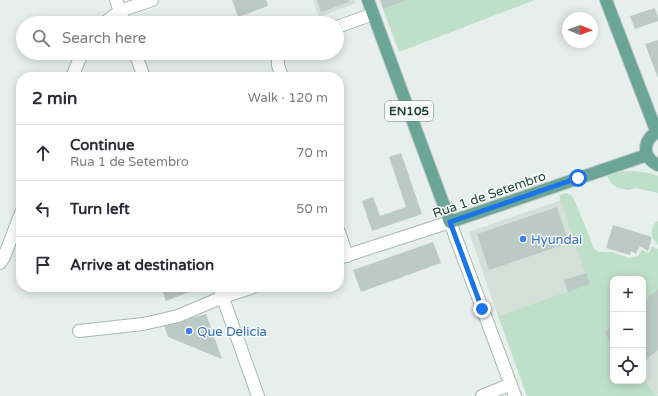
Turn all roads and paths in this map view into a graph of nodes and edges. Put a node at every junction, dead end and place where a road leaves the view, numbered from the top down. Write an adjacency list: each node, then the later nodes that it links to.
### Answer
1 (152, 0): 4 (street)
2 (368, 0): 5 (main road, EN105)
3 (606, 0): 13 (main road)
4 (120, 12)
5 (373, 14): 6 (street); 16 (main road, EN105)
6 (344, 24)
7 (79, 60): 10 (street)
8 (138, 60): 11 (street)
9 (278, 60): 12 (street)
10 (74, 72)
11 (142, 72)
12 (280, 72)
13 (657, 133): 14 (main road)
14 (647, 155): 15 (main road); 16 (main road, Rua 1 de Setembro)
15 (658, 165)
16 (450, 222): 18 (street, Rua 1 de Setembro); 22 (street)
17 (16, 226): 19 (street)
18 (344, 257)
19 (0, 263)
20 (221, 292): 21 (street); 23 (street)
21 (79, 331)
22 (511, 384): 24 (street); 25 (street)
23 (258, 396)
24 (482, 396)
25 (515, 396)

